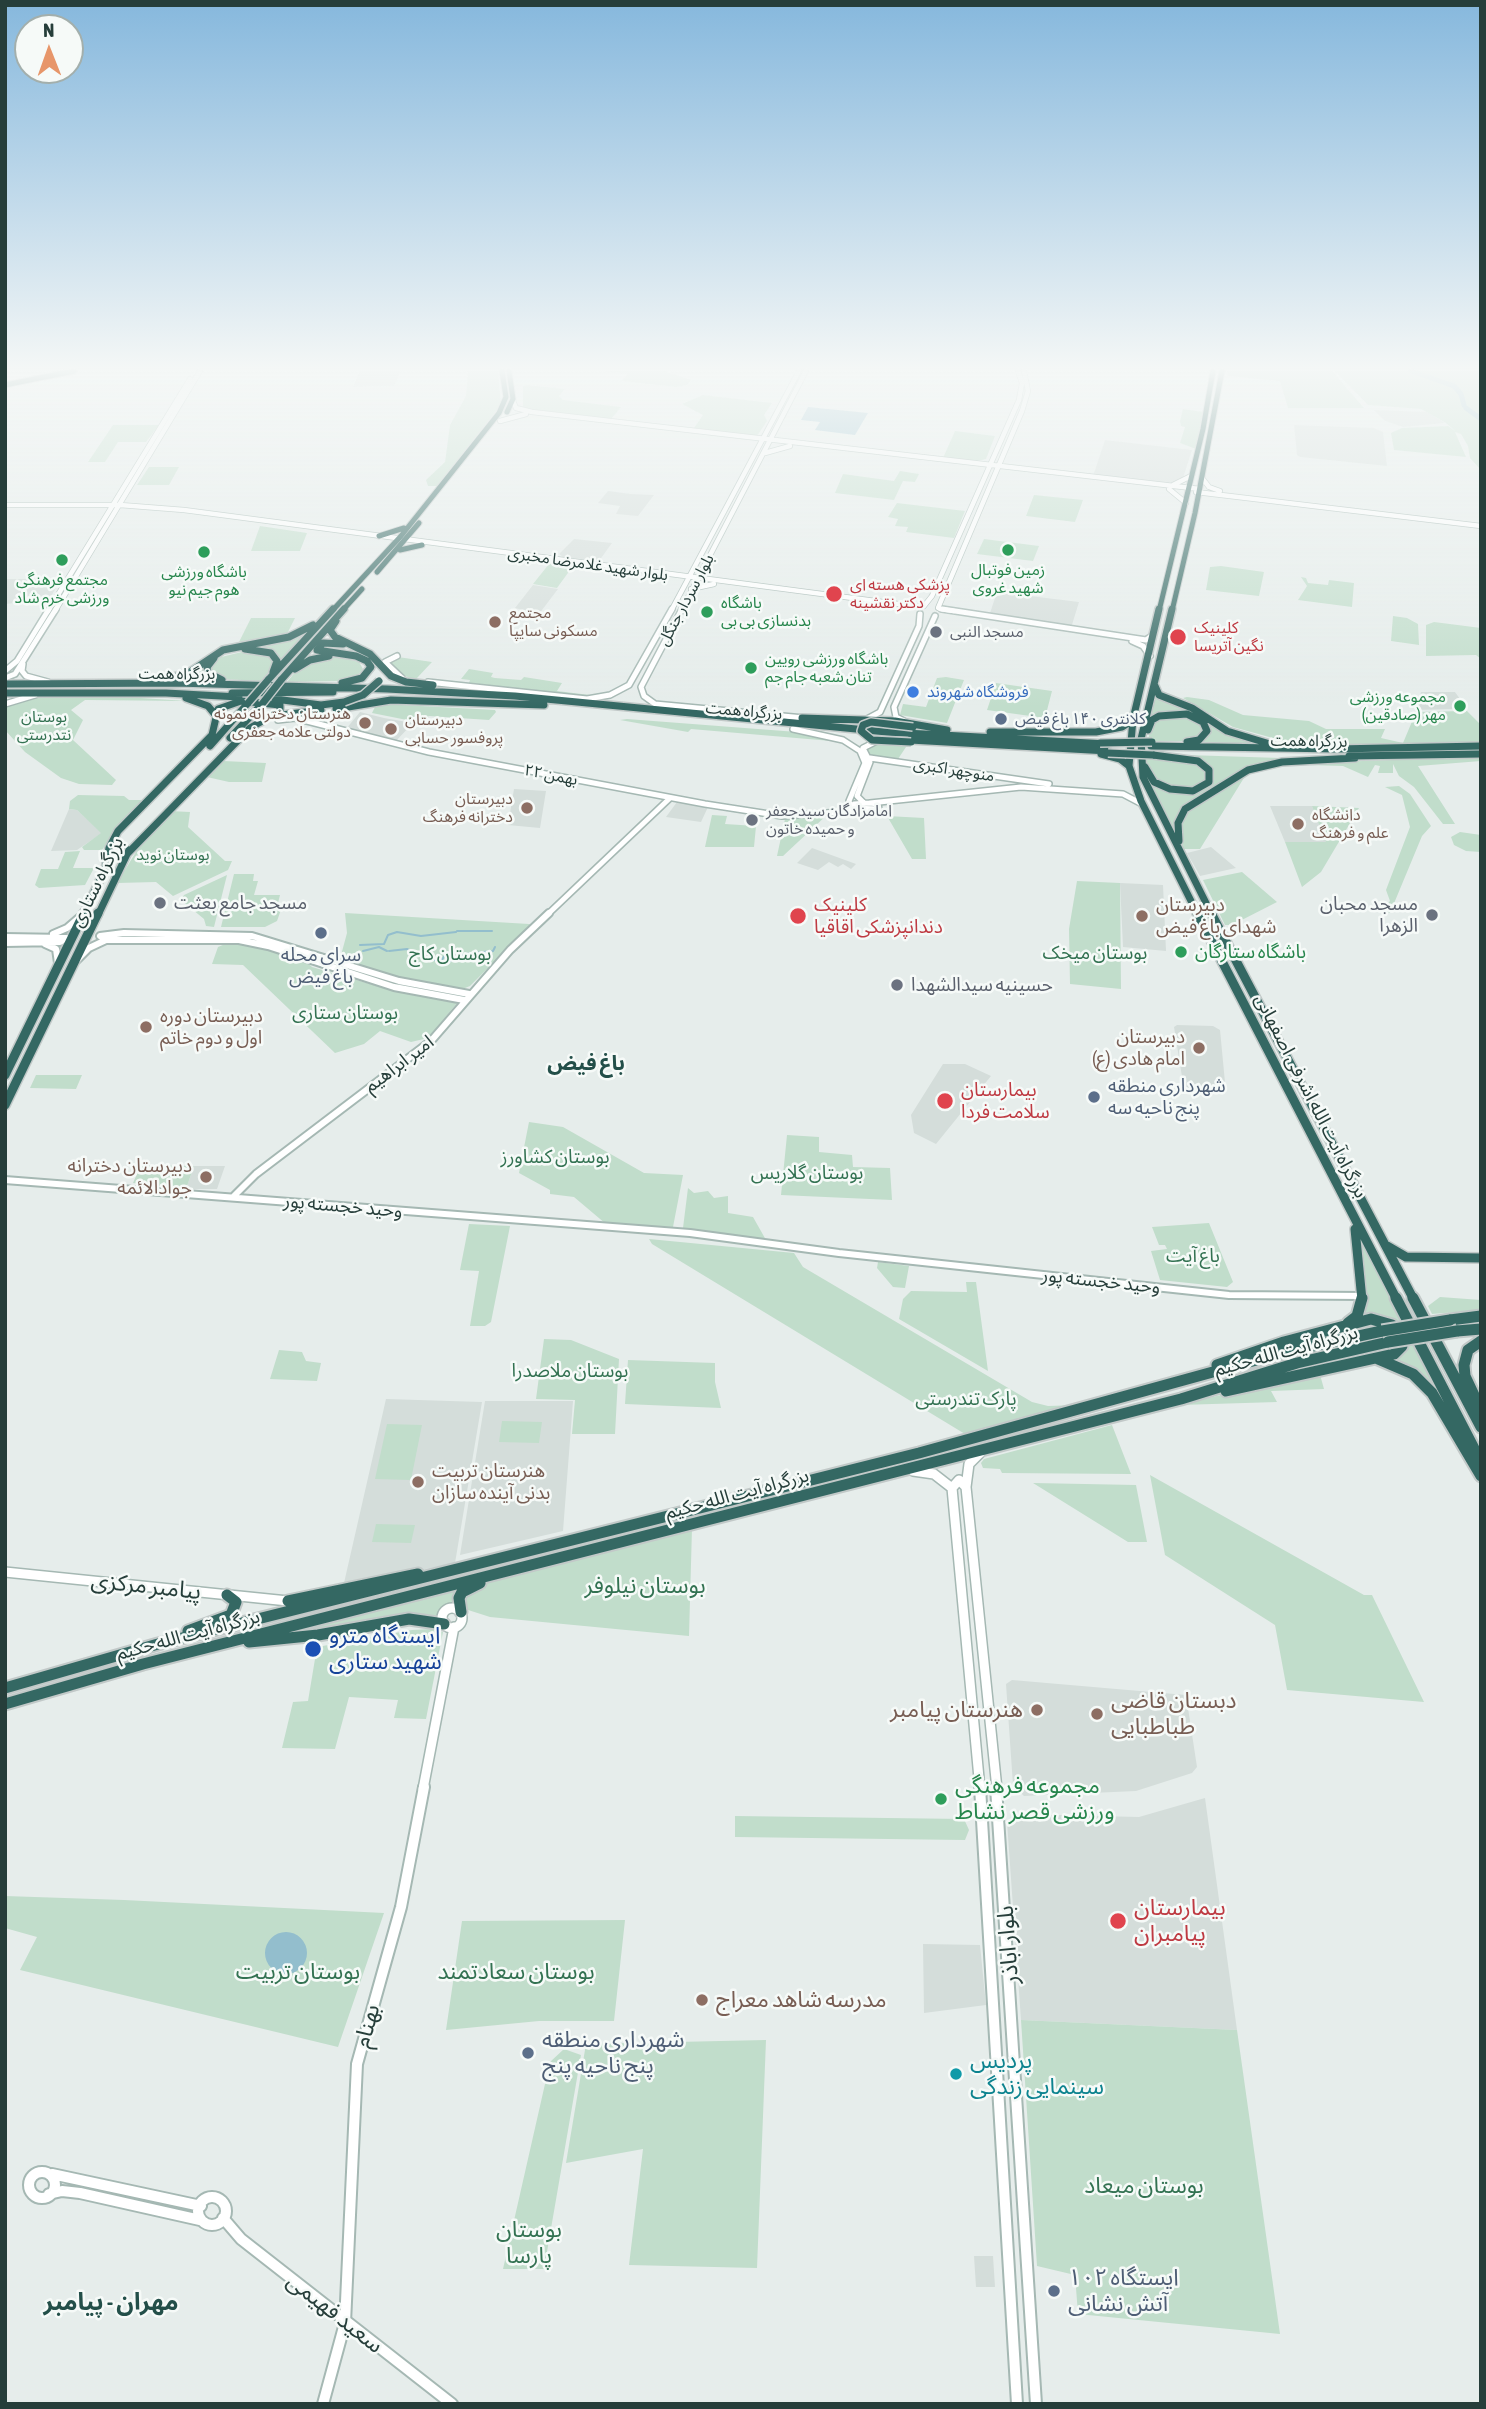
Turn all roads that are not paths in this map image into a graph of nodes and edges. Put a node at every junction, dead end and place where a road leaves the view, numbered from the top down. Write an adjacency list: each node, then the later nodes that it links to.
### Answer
1 (126, 483): 14 (main road)
2 (132, 483): 15 (main road)
3 (443, 483): 25 (highway)
4 (451, 483): 27 (highway)
5 (742, 483): 35 (main road, بلوار سردار جنگل)
6 (747, 483): 35 (main road, بلوار سردار جنگل)
7 (982, 483): 42 (main road)
8 (990, 483): 41 (main road)
9 (1138, 483): 12 (main road)
10 (1189, 484): 11 (highway); 12 (main road); 12 (main road); 16 (highway, بزرگراه آیت الله اشرفی اصفهانی)
11 (1200, 486): 13 (main road); 13 (main road); 17 (highway)
12 (1170, 487): 16 (main road)
13 (1224, 493): 17 (main road); 26 (main road)
14 (117, 498): 20 (main road); 21 (main road)
15 (124, 498): 18 (main road); 21 (main road)
16 (1186, 501): 17 (highway); 46 (highway, بزرگراه آیت الله اشرفی اصفهانی)
17 (1197, 502): 66 (highway, بزرگراه آیت الله اشرفی اصفهانی)
18 (141, 506): 21 (main road, بلوار شهید غلامرضا مخبری); 28 (main road, بلوار شهید غلامرضا مخبری)
19 (5, 507): 20 (main road, بلوار شهید غلامرضا مخبری)
20 (93, 507): 21 (main road, بلوار شهید غلامرضا مخبری); 23 (main road)
21 (115, 507): 22 (main road, بلوار شهید غلامرضا مخبری); 23 (main road); 24 (main road)
22 (134, 509): 24 (main road); 29 (main road, بلوار شهید غلامرضا مخبری)
23 (106, 516): 55 (main road)
24 (113, 516): 52 (main road)
25 (415, 519): 28 (highway); 30 (highway)
26 (1481, 524)
27 (416, 527): 30 (highway); 31 (highway)
28 (379, 536): 30 (main road, بلوار شهید غلامرضا مخبری)
29 (369, 538): 30 (main road, بلوار شهید غلامرضا مخبری); 33 (highway)
30 (401, 541): 31 (main road, بلوار شهید غلامرضا مخبری); 32 (highway); 33 (highway)
31 (426, 544): 32 (highway); 36 (main road, بلوار شهید غلامرضا مخبری)
32 (396, 551): 43 (highway)
33 (380, 558): 43 (highway)
34 (715, 561): 35 (main road)
35 (700, 568): 36 (main road); 37 (main road, بلوار سردار جنگل); 38 (main road)
36 (670, 576): 37 (main road, بلوار شهید غلامرضا مخبری); 39 (main road)
37 (692, 579): 38 (main road, بلوار شهید غلامرضا مخبری); 39 (main road, بلوار سردار جنگل); 40 (main road, بلوار سردار جنگل)
38 (714, 582): 40 (main road); 42 (main road, بلوار شهید غلامرضا مخبری)
39 (684, 588): 57 (main road, بلوار سردار جنگل)
40 (691, 589): 60 (main road, بلوار سردار جنگل)
41 (939, 608): 42 (main road); 44 (main road); 45 (main road)
42 (921, 610): 44 (main road); 53 (main road)
43 (335, 612): 48 (highway); 58 (highway); 59 (highway); 62 (highway)
44 (936, 616): 45 (main road); 54 (main road)
45 (984, 618): 47 (main road)
46 (1156, 631): 47 (main road); 50 (highway, بزرگراه آیت الله اشرفی اصفهانی)
47 (1113, 636): 50 (main road)
48 (350, 645): 51 (highway); 63 (highway)
49 (397, 656): 57 (main road)
50 (1150, 656): 82 (highway, بزرگراه آیت الله اشرفی اصفهانی)
51 (374, 657): 71 (highway, bridge); 73 (highway)
52 (25, 660): 56 (main road); 61 (main road)
53 (901, 667): 54 (main road); 72 (main road)
54 (910, 669): 78 (main road)
55 (5, 670)
56 (5, 678)
57 (635, 678): 60 (main road)
58 (268, 680): 64 (highway); 110 (highway, بزرگراه ستاری, bridge)
59 (281, 680): 63 (highway); 109 (highway, بزرگراه ستاری, bridge)
60 (643, 680): 81 (main road)
61 (55, 683): 62 (highway, بزرگراه همت); 67 (highway, بزرگراه همت)
62 (89, 683): 64 (highway, بزرگراه همت)
63 (342, 683): 65 (highway)
64 (246, 684): 65 (highway, بزرگراه همت)
65 (302, 685): 73 (highway, بزرگراه همت)
66 (1155, 686): 93 (highway, بزرگراه آیت الله اشرفی اصفهانی); 94 (highway)
67 (5, 689): 68 (highway); 69 (highway, بزرگراه همت)
68 (54, 692): 70 (highway); 74 (main road)
69 (338, 692): 71 (highway); 75 (highway, بزرگراه همت)
70 (148, 694): 71 (highway); 79 (highway)
71 (193, 694)
72 (883, 702): 77 (main road); 83 (main road)
73 (583, 703): 76 (highway, بزرگراه همت)
74 (5, 704)
75 (544, 705): 80 (highway); 85 (highway, بزرگراه همت)
76 (680, 712): 81 (highway); 89 (highway, بزرگراه همت)
77 (880, 712): 78 (main road); 83 (main road)
78 (893, 712): 84 (main road)
79 (217, 717): 80 (highway); 110 (highway)
80 (274, 718): 102 (main road, ۲۲ بهمن); 109 (highway)
81 (804, 718): 83 (highway)
82 (1133, 719): 86 (highway); 99 (highway, بزرگراه آیت الله اشرفی اصفهانی)
83 (855, 720): 84 (highway)
84 (914, 726): 86 (highway); 87 (highway, bridge)
85 (793, 729): 87 (highway, بزرگراه همت); 97 (main road)
86 (979, 732): 89 (highway)
87 (909, 741): 91 (highway, بزرگراه همت); 92 (highway); 97 (main road)
88 (1100, 743): 89 (highway, بزرگراه همت); 93 (highway, bridge); 93 (highway, بزرگراه همت, bridge)
89 (1075, 746): 91 (highway, بزرگراه همت); 93 (highway, bridge)
90 (1481, 746): 94 (highway, بزرگراه همت)
91 (1049, 748): 92 (highway)
92 (1026, 749): 95 (highway)
93 (1148, 749): 93 (highway); 93 (highway); 94 (highway, بزرگراه همت); 98 (highway, بزرگراه همت); 108 (highway, بزرگراه آیت الله اشرفی اصفهانی)
94 (1323, 749)
95 (1085, 753): 99 (highway); 101 (highway)
96 (1481, 754): 98 (highway, بزرگراه همت)
97 (866, 756): 100 (main road, منوچهر اکبری); 104 (main road); 107 (main road)
98 (1401, 756): 108 (highway)
99 (1129, 765): 105 (highway, بزرگراه آیت الله اشرفی اصفهانی)
100 (1042, 786): 101 (main road); 103 (main road); 105 (main road)
101 (1130, 790)
102 (670, 798): 107 (main road, ۲۲ بهمن); 120 (main road, امیر ابراهیم)
103 (898, 800): 104 (main road); 106 (main road)
104 (867, 803): 106 (main road); 107 (main road)
105 (1142, 804): 122 (highway, بزرگراه آیت الله اشرفی اصفهانی)
106 (880, 807): 107 (main road)
107 (853, 809)
108 (1182, 852): 121 (highway, بزرگراه آیت الله اشرفی اصفهانی)
109 (126, 855): 112 (highway, بزرگراه ستاری)
110 (104, 870): 111 (highway, بزرگراه ستاری)
111 (87, 910): 113 (main road); 119 (highway, بزرگراه ستاری)
112 (98, 913): 115 (main road); 118 (highway, بزرگراه ستاری)
113 (46, 936): 114 (main road); 116 (main road)
114 (5, 937)
115 (107, 937): 118 (main road); 120 (main road)
116 (38, 942): 117 (main road); 119 (main road)
117 (5, 943)
118 (77, 960): 126 (highway, بزرگراه ستاری)
119 (58, 971): 125 (highway, بزرگراه ستاری)
120 (466, 997): 127 (main road, امیر ابراهیم)
121 (1262, 1007): 122 (highway); 124 (highway, بزرگراه آیت الله اشرفی اصفهانی)
122 (1246, 1009): 123 (highway, بزرگراه آیت الله اشرفی اصفهانی)
123 (1256, 1026): 124 (highway); 131 (highway, بزرگراه آیت الله اشرفی اصفهانی)
124 (1271, 1026): 132 (highway, بزرگراه آیت الله اشرفی اصفهانی)
125 (5, 1075)
126 (5, 1105)
127 (256, 1174): 129 (main road, امیر ابراهیم); 130 (main road)
128 (5, 1180): 129 (main road, وحید خجسته پور)
129 (233, 1197): 130 (main road, وحید خجسته پور)
130 (264, 1199): 134 (main road, وحید خجسته پور)
131 (1354, 1219): 134 (highway); 145 (highway, بزرگراه آیت الله اشرفی اصفهانی)
132 (1383, 1243): 133 (highway); 143 (highway, بزرگراه آیت الله اشرفی اصفهانی)
133 (1481, 1258)
134 (1363, 1296): 136 (highway)
135 (1481, 1316): 140 (highway, بزرگراه آیت الله حکیم, bridge)
136 (1345, 1326): 139 (highway); 140 (highway)
137 (1481, 1329): 141 (highway, بزرگراه آیت الله حکیم, bridge)
138 (1481, 1341): 142 (highway)
139 (1374, 1357): 141 (highway); 147 (highway)
140 (1178, 1382): 150 (highway, بزرگراه آیت الله حکیم)
141 (1181, 1399): 144 (highway, بزرگراه آیت الله حکیم)
142 (1481, 1410)
143 (1481, 1427)
144 (986, 1448): 146 (highway, بزرگراه آیت الله حکیم); 149 (main road)
145 (1481, 1462)
146 (884, 1474): 148 (main road); 151 (highway, بزرگراه آیت الله حکیم)
147 (1481, 1476)
148 (952, 1488): 149 (main road); 169 (main road, بلوار اباذر)
149 (966, 1488): 170 (main road, بلوار اباذر)
150 (460, 1568): 154 (highway); 157 (highway, بزرگراه آیت الله حکیم)
151 (507, 1571): 155 (highway); 158 (highway, بزرگراه آیت الله حکیم)
152 (5, 1572): 153 (main road, پیامبر مرکزی)
153 (227, 1595): 154 (main road, پیامبر مرکزی); 157 (highway)
154 (288, 1601)
155 (461, 1612): 156 (main road, بهنام); 156 (main road)
156 (449, 1626): 158 (highway); 166 (main road, بهنام)
157 (158, 1644): 159 (highway, بزرگراه آیت الله حکیم)
158 (213, 1646): 160 (highway, بزرگراه آیت الله حکیم)
159 (5, 1688)
160 (5, 1704)
161 (52, 2174): 162 (main road); 162 (main road); 163 (main road)
162 (49, 2194): 165 (main road)
163 (201, 2206): 164 (main road); 165 (main road)
164 (223, 2218): 165 (main road); 166 (main road, سعید فهیمی)
165 (200, 2220)
166 (345, 2323): 167 (main road, بهنام); 168 (main road, سعید فهیمی)
167 (323, 2404)
168 (452, 2404)
169 (1017, 2404)
170 (1036, 2404)

